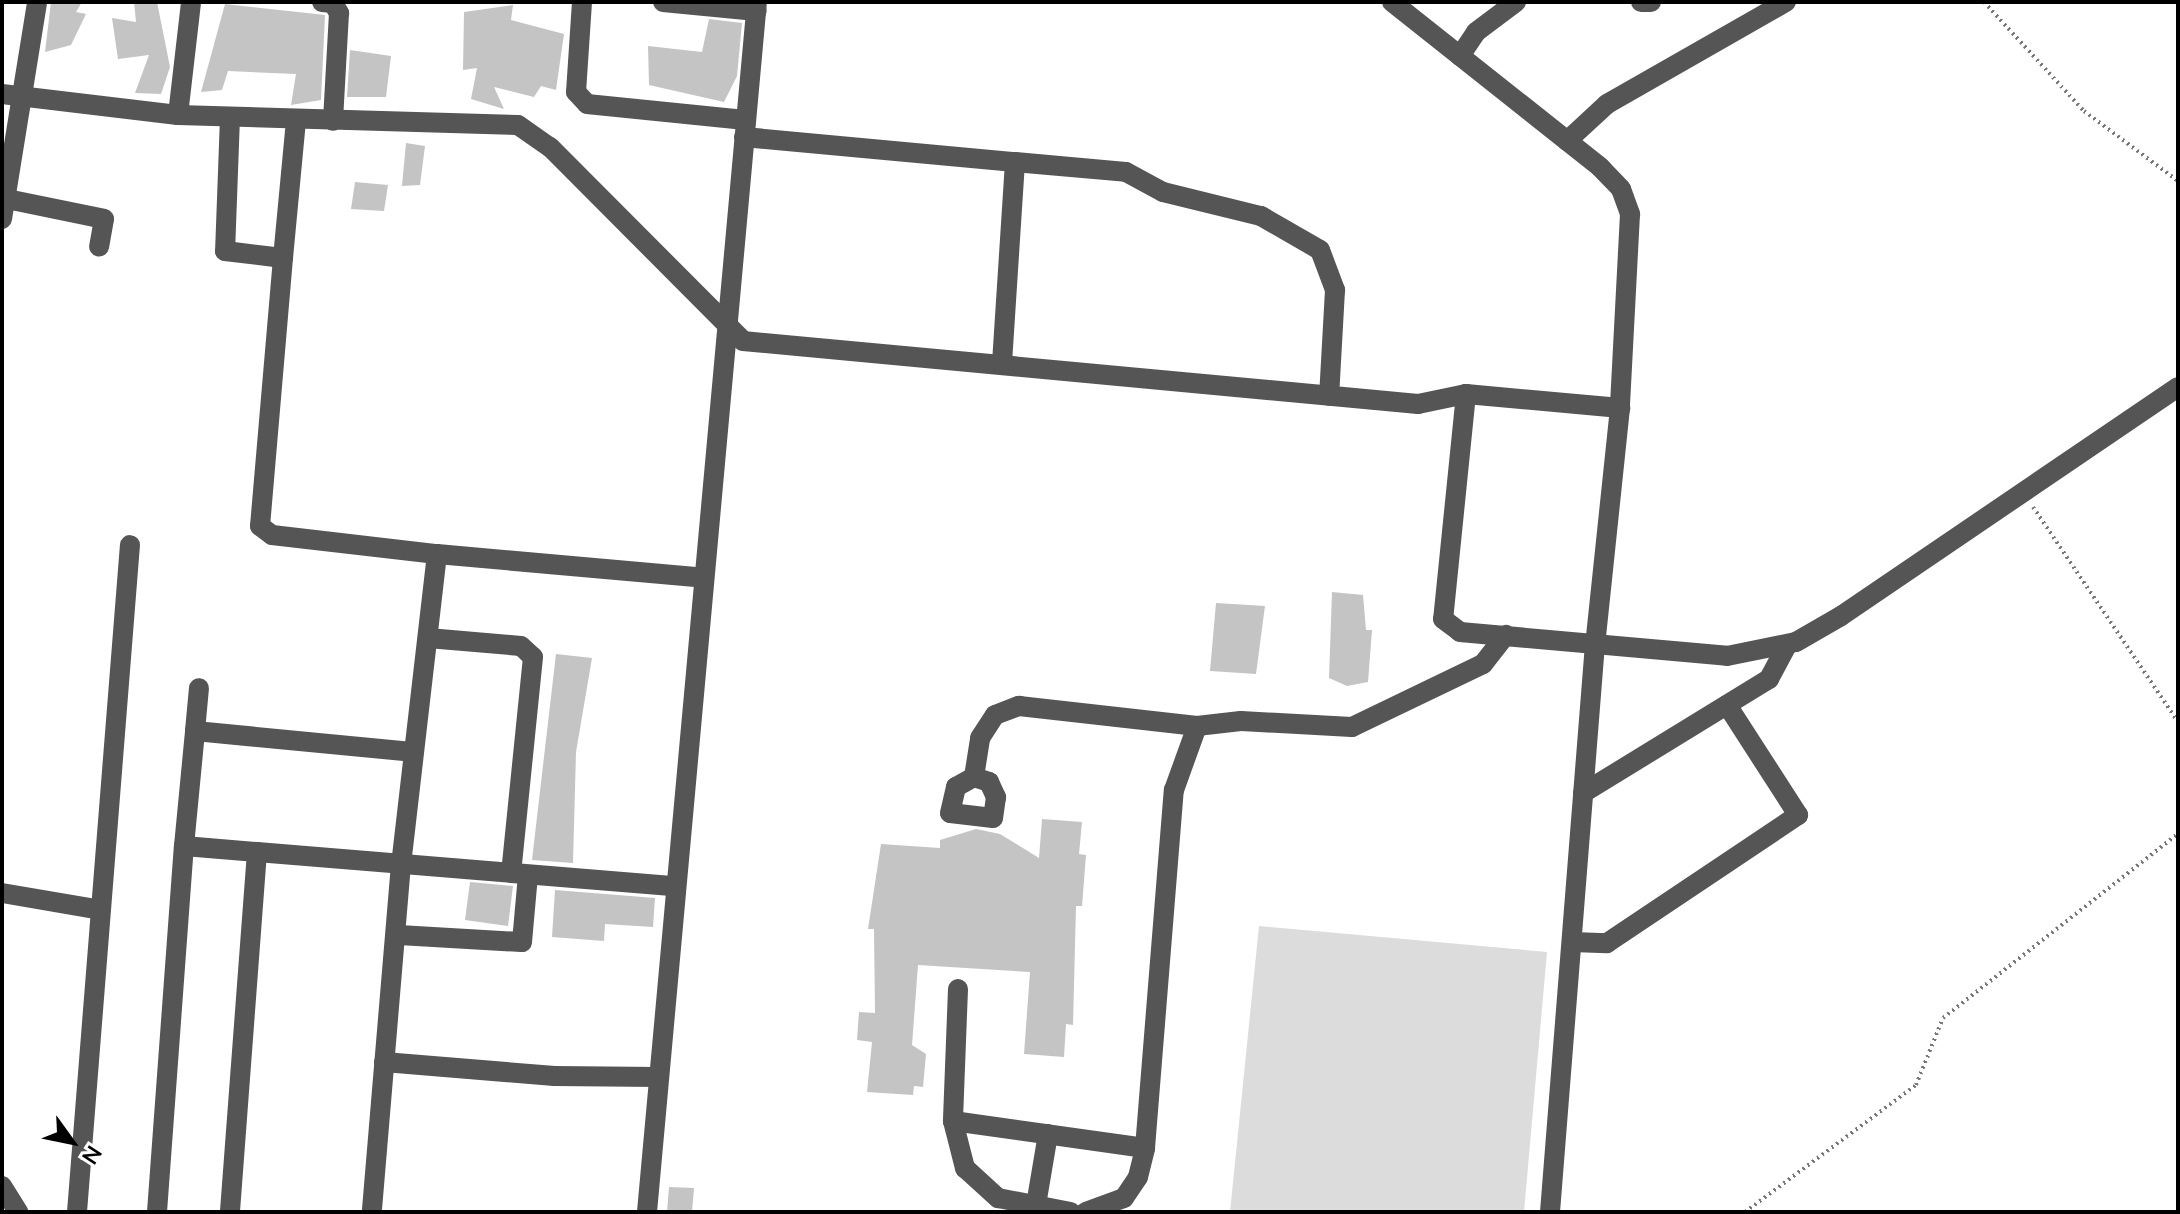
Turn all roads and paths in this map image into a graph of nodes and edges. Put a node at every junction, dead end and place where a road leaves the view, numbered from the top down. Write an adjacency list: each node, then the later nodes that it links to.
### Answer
1 (37, 2): 14 (street)
2 (191, 2): 15 (street)
3 (322, 2): 18 (street)
4 (582, 2): 19 (street)
5 (663, 2): 12 (street)
6 (1392, 2): 13 (street)
7 (1516, 2): 13 (street)
8 (1641, 2): 9 (street)
9 (1651, 2)
10 (1786, 2): 20 (street)
11 (1984, 2): 22 (path)
12 (757, 7): 19 (street)
13 (1460, 56): 20 (street)
14 (11, 96): 15 (street); 23 (street)
15 (178, 115): 16 (street)
16 (230, 117): 17 (street); 25 (street)
17 (296, 120): 18 (street); 25 (street)
18 (333, 121): 26 (street)
19 (745, 128): 21 (street); 26 (street)
20 (1567, 141): 31 (street)
21 (1015, 162): 27 (street); 30 (street)
22 (2178, 181)
23 (4, 205): 24 (street)
24 (99, 247)
25 (283, 258): 34 (street)
26 (726, 328): 27 (street); 35 (street)
27 (1002, 363): 30 (street)
28 (2178, 387): 32 (street)
29 (1466, 394): 30 (street); 31 (street); 36 (street)
30 (1329, 396)
31 (1620, 408): 38 (street)
32 (2023, 492): 39 (street); 42 (path)
33 (130, 545): 55 (street)
34 (437, 554): 35 (street); 37 (street)
35 (704, 578): 53 (street)
36 (1506, 635): 38 (street); 43 (street)
37 (428, 638): 45 (street); 52 (street)
38 (1595, 644): 39 (street); 47 (street)
39 (1787, 645): 41 (street)
40 (199, 688): 44 (street)
41 (1727, 705): 47 (street); 57 (street)
42 (2178, 722)
43 (1197, 726): 46 (street); 63 (street)
44 (195, 731): 45 (street); 49 (street)
45 (412, 752): 51 (street)
46 (974, 777)
47 (1583, 793): 57 (street)
48 (2178, 834): 75 (path)
49 (184, 846): 50 (street); 68 (street)
50 (257, 852): 51 (street); 69 (street)
51 (401, 864): 52 (street); 56 (street)
52 (520, 874): 53 (street); 56 (street)
53 (672, 886): 60 (street)
54 (2, 893): 55 (street)
55 (101, 910): 67 (street)
56 (399, 935): 59 (street)
57 (1572, 942): 74 (street)
58 (958, 989): 61 (street)
59 (384, 1062): 60 (street); 70 (street)
60 (658, 1077): 71 (street)
61 (953, 1121): 62 (street); 65 (street)
62 (1048, 1134): 63 (street); 65 (street)
63 (1145, 1148): 73 (street)
64 (2, 1186): 66 (street)
65 (1036, 1205): 72 (street)
66 (18, 1212)
67 (77, 1212)
68 (157, 1212)
69 (230, 1212)
70 (372, 1212)
71 (647, 1212)
72 (1071, 1212)
73 (1086, 1212)
74 (1550, 1212)
75 (1745, 1212)

